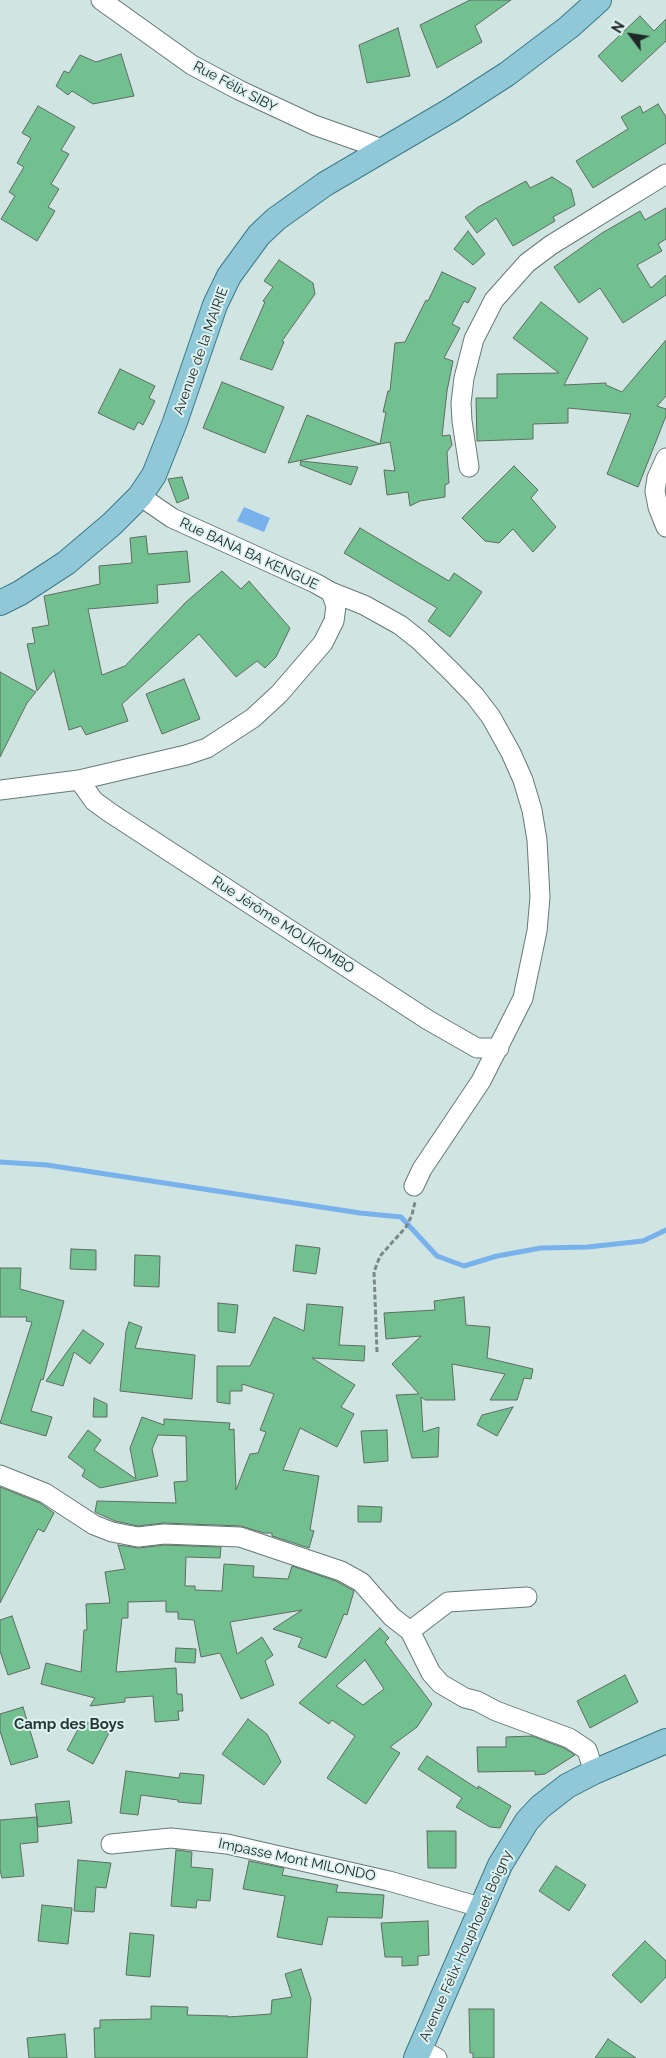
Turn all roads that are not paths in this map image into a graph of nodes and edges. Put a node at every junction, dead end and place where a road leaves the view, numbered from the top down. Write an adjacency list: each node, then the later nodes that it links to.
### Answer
1 (100, 0): 3 (street, Rue Félix SIBY)
2 (599, 0): 3 (main road, Avenue de la MAIRIE)
3 (382, 150): 7 (main road, Avenue de la MAIRIE)
4 (666, 174): 6 (street)
5 (666, 458): 8 (street)
6 (469, 467)
7 (140, 496): 9 (street, Rue BANA BA KENGUE); 10 (main road, Avenue de la MAIRIE)
8 (666, 528)
9 (331, 592): 11 (street, Rue BANA BA KENGUE); 13 (street)
10 (0, 603)
11 (78, 780): 12 (street, Rue BANA BA KENGUE); 13 (street, Rue Jérôme MOUKOMBO)
12 (0, 790)
13 (499, 1048): 14 (street)
14 (414, 1193)
15 (0, 1475): 17 (street)
16 (527, 1597): 17 (street)
17 (410, 1631): 19 (street)
18 (666, 1741): 19 (main road, Avenue Félix Houphouet Boigny)
19 (594, 1772): 21 (main road, Avenue Félix Houphouet Boigny)
20 (111, 1844): 21 (street, Impasse Mont MILONDO)
21 (480, 1907): 22 (main road, Avenue Félix Houphouet Boigny)
22 (424, 2055)

